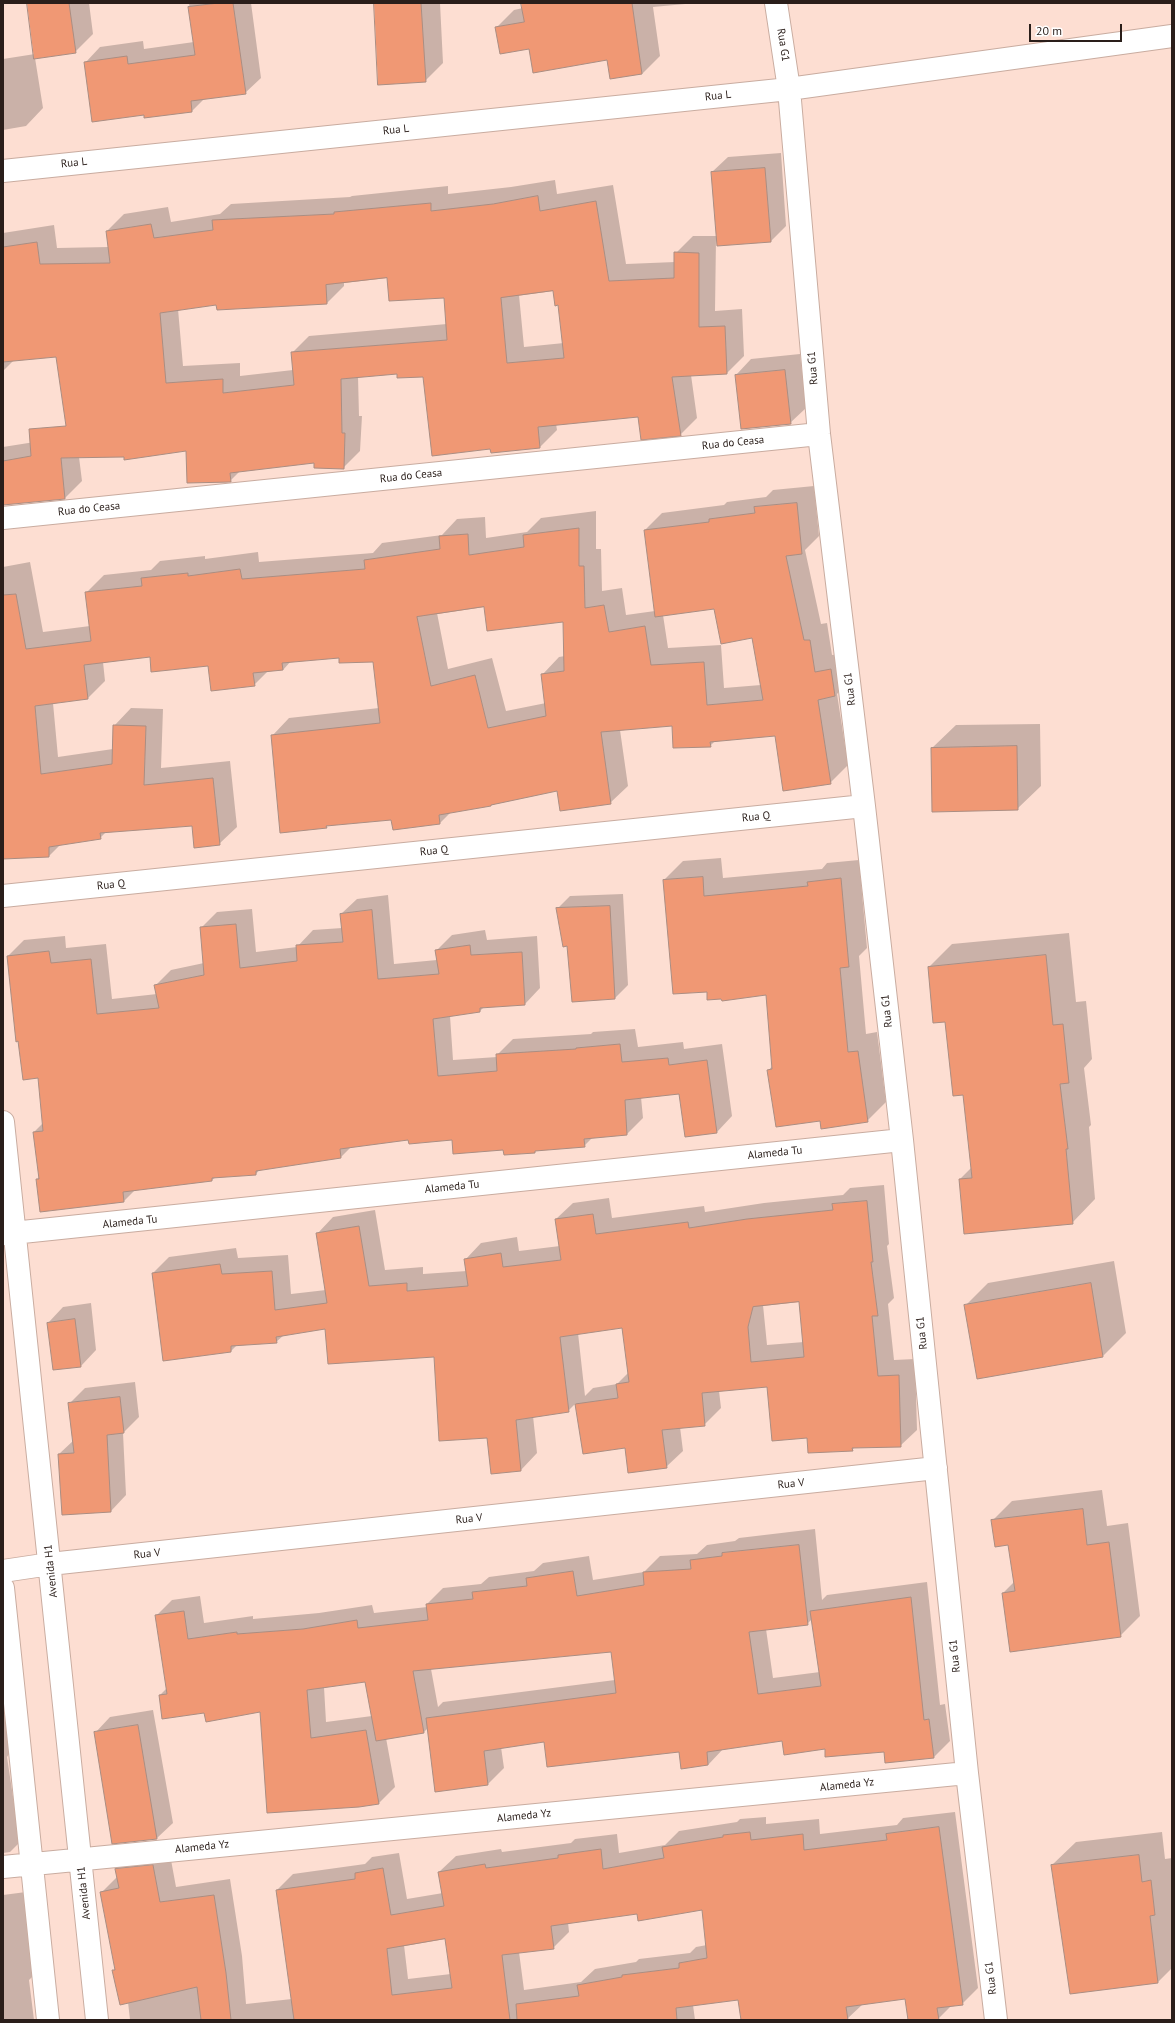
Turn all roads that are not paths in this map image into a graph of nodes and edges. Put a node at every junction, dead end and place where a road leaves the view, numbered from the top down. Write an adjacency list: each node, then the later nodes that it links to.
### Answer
1 (776, 3): 3 (street, Rua G1)
2 (1172, 36): 3 (street, Rua L)
3 (789, 89): 4 (street, Rua L); 5 (street, Rua G1)
4 (3, 171)
5 (819, 434): 6 (street, Rua do Ceasa); 7 (street, Rua G1)
6 (3, 518)
7 (864, 806): 8 (street, Rua Q); 10 (street, Rua G1)
8 (3, 896)
9 (3, 1122): 11 (street, Avenida H1)
10 (902, 1140): 11 (street, Alameda Tu); 12 (street, Rua G1)
11 (9, 1234): 13 (street, Avenida H1)
12 (936, 1468): 13 (street, Rua V); 16 (street, Rua G1)
13 (50, 1564): 14 (street, Rua V); 17 (street, Avenida H1)
14 (3, 1571)
15 (3, 1588): 18 (street)
16 (968, 1773): 17 (street, Alameda Yz); 22 (street, Rua G1)
17 (81, 1859): 18 (street, Alameda Yz); 21 (street, Avenida H1)
18 (30, 1864): 19 (street, Alameda Yz); 20 (street)
19 (3, 1867)
20 (48, 2020)
21 (97, 2020)
22 (996, 2020)

